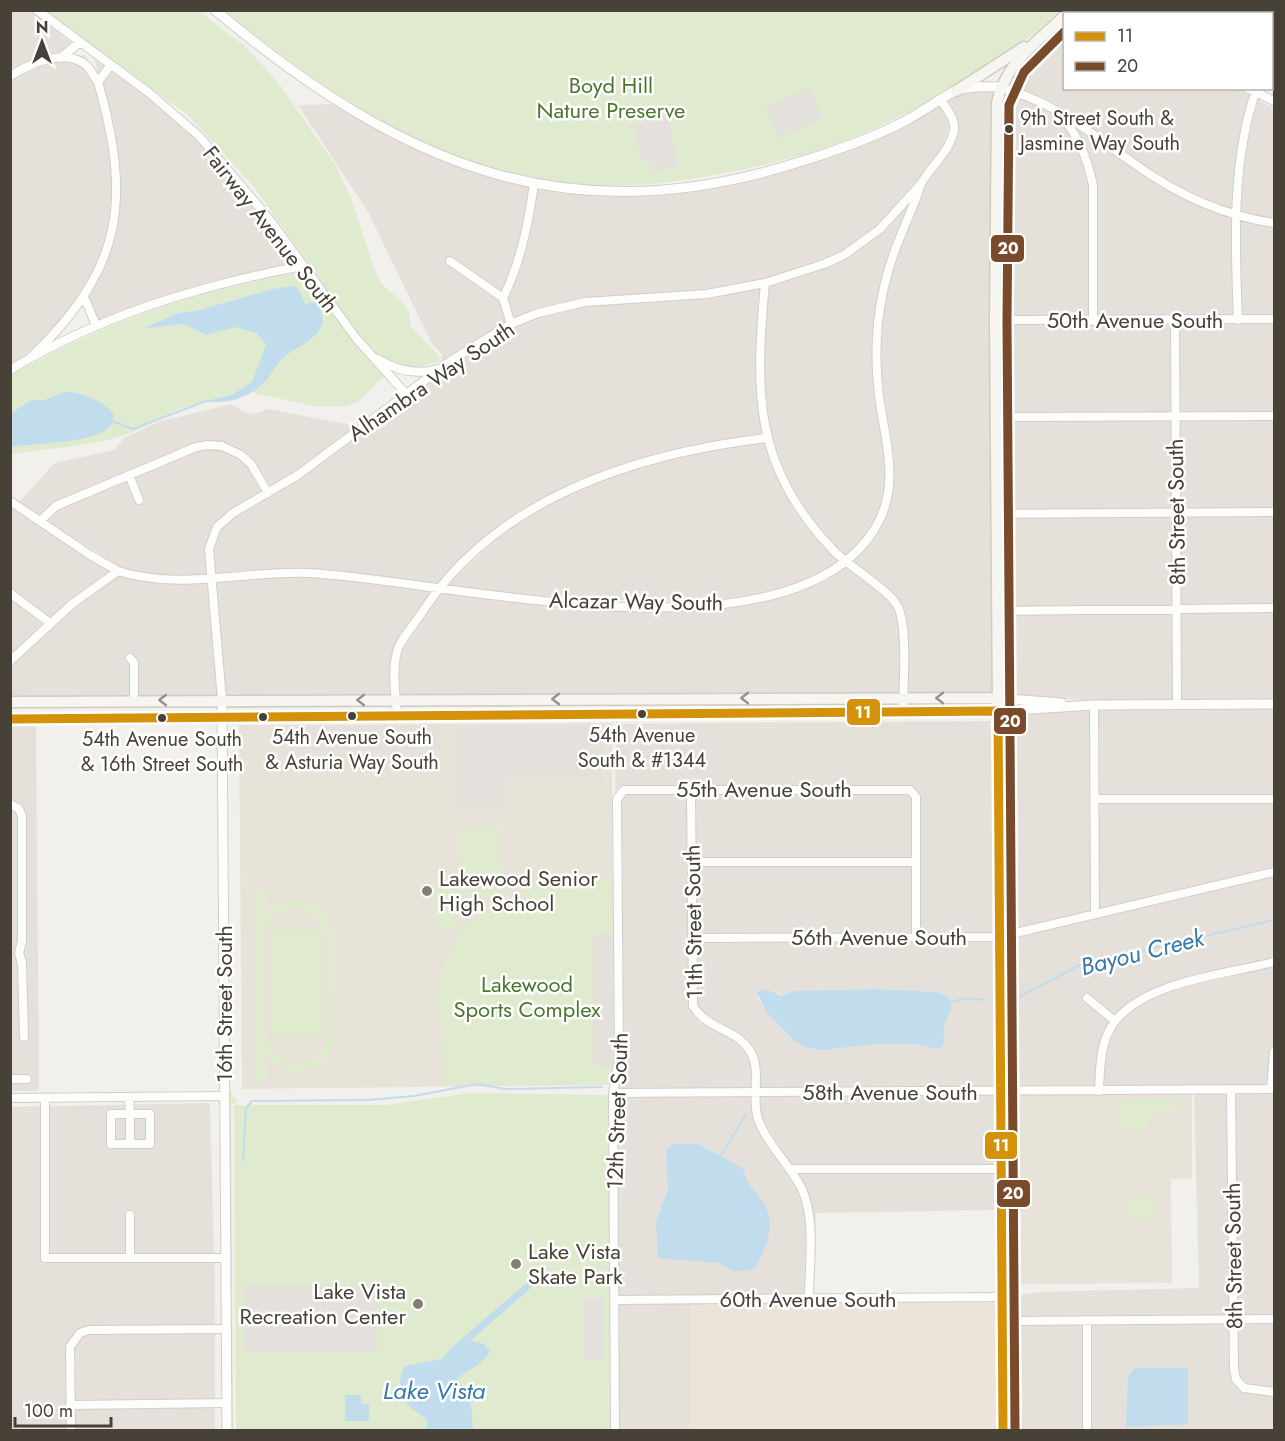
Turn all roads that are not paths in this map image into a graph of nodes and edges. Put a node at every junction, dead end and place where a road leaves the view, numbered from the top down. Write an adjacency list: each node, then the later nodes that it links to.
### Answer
1 (37, 10): 5 (street, Fairway Avenue South)
2 (215, 10): 17 (street)
3 (1063, 17): 4 (main road)
4 (1040, 38): 10 (main road); 11 (main road)
5 (79, 43): 6 (street); 7 (street, Fairway Avenue South)
6 (60, 58): 8 (street); 9 (street)
7 (110, 66): 9 (street); 21 (street, Fairway Avenue South)
8 (10, 76)
9 (98, 82): 23 (street)
10 (1000, 87): 11 (street); 15 (street); 26 (main road)
11 (956, 91): 13 (street)
12 (1256, 91): 14 (street); 18 (street)
13 (941, 101): 16 (street, Alcazar Way South); 17 (street)
14 (1275, 101)
15 (1053, 108): 18 (street); 29 (street)
16 (921, 183): 22 (street, Alhambra Way South); 49 (street, Alcazar Way South)
17 (534, 184): 24 (street)
18 (1236, 215): 19 (street); 28 (street)
19 (1275, 223)
20 (450, 261): 24 (street)
21 (302, 266): 31 (street); 32 (street, Fairway Avenue South)
22 (765, 283): 30 (street, Alhambra Way South); 40 (street)
23 (84, 297): 31 (street); 33 (street)
24 (503, 298): 30 (street)
25 (1275, 319): 28 (street, 50th Avenue South)
26 (995, 320): 29 (street, 50th Avenue South); 38 (main road)
27 (1175, 320): 28 (street, 50th Avenue South); 29 (street, 50th Avenue South); 39 (street, 8th Street South)
28 (1238, 320)
29 (1093, 321)
30 (511, 324): 34 (street, Alhambra Way South)
31 (96, 326): 33 (street)
32 (371, 355): 34 (street); 36 (street, Fairway Avenue South)
33 (30, 358): 35 (street)
34 (442, 368): 36 (street, Alhambra Way South)
35 (10, 370)
36 (407, 395): 42 (street, Alhambra Way South)
37 (1275, 416): 39 (street)
38 (996, 417): 39 (street); 47 (main road)
39 (1175, 417): 46 (street, 8th Street South)
40 (767, 438): 49 (street); 52 (street)
41 (129, 475): 42 (street); 43 (street); 48 (street)
42 (268, 493): 51 (street, Alhambra Way South)
43 (139, 500)
44 (10, 501): 48 (street)
45 (1275, 512): 46 (street)
46 (1177, 513): 47 (street); 55 (street, 8th Street South)
47 (997, 514): 56 (main road)
48 (41, 520): 50 (street)
49 (845, 563): 52 (street, Alcazar Way South); 60 (street)
50 (118, 571): 51 (street); 57 (street)
51 (210, 578): 52 (street, Alcazar Way South); 64 (street, 16th Street South)
52 (437, 589): 65 (street)
53 (10, 593): 57 (street)
54 (1275, 608): 55 (street)
55 (1177, 609): 56 (street); 69 (street, 8th Street South)
56 (997, 611): 61 (main road)
57 (50, 623): 59 (street)
58 (130, 658): 63 (street)
59 (10, 661)
60 (903, 698): 61 (main road, one-way to 60); 62 (main road, one-way to 62); 71 (street)
61 (998, 698): 68 (street); 70 (main road)
62 (615, 699): 65 (main road, one-way to 65); 73 (street)
63 (134, 700): 64 (main road, one-way to 63); 66 (main road)
64 (222, 700): 65 (main road, one-way to 64); 74 (street, 16th Street South)
65 (396, 700): 72 (street)
66 (10, 702)
67 (1275, 704): 69 (street)
68 (1094, 705): 69 (street); 70 (street); 78 (street)
69 (1177, 705)
70 (998, 711): 71 (main road); 86 (street)
71 (903, 712): 73 (main road)
72 (397, 715): 73 (main road); 74 (main road)
73 (615, 715)
74 (222, 716): 75 (main road); 102 (street, 16th Street South)
75 (10, 719)
76 (691, 790): 77 (street, 55th Avenue South); 81 (street, 11th Street South); 82 (street, 55th Avenue South)
77 (620, 793): 101 (street, 12th Street South)
78 (1096, 799): 79 (street); 84 (street)
79 (1275, 799)
80 (10, 804): 88 (street)
81 (692, 862): 82 (street); 87 (street, 11th Street South)
82 (915, 862): 85 (street)
83 (1275, 872): 84 (street, 56th Avenue South)
84 (1095, 914): 86 (street, 56th Avenue South)
85 (916, 936): 86 (street, 56th Avenue South); 87 (street, 56th Avenue South)
86 (999, 937): 100 (street)
87 (692, 938): 99 (street, 11th Street South)
88 (15, 954): 92 (street)
89 (1275, 962): 91 (street)
90 (1087, 998): 91 (street)
91 (1115, 1021): 98 (street)
92 (24, 1037)
93 (1275, 1052): 96 (street)
94 (10, 1079): 95 (street)
95 (27, 1079)
96 (1273, 1089): 97 (street, 58th Avenue South)
97 (1231, 1090): 98 (street, 58th Avenue South); 116 (street, 8th Street South)
98 (1099, 1091): 100 (street, 58th Avenue South)
99 (755, 1092): 100 (street, 58th Avenue South); 101 (street, 58th Avenue South); 108 (street, 11th Street South)
100 (1000, 1092): 109 (street)
101 (613, 1093): 115 (street, 12th Street South)
102 (225, 1096): 103 (street); 112 (street, 16th Street South)
103 (129, 1097): 105 (street); 106 (street)
104 (10, 1098): 105 (street)
105 (45, 1098): 111 (street)
106 (130, 1114): 107 (street); 107 (street); 107 (street)
107 (130, 1144)
108 (790, 1169): 109 (street); 114 (street, 11th Street South)
109 (1000, 1169): 113 (street)
110 (130, 1215): 111 (street)
111 (130, 1258): 112 (street)
112 (226, 1258): 120 (street, 16th Street South)
113 (1001, 1298): 114 (street, 60th Avenue South); 119 (street)
114 (809, 1299): 115 (street, 60th Avenue South)
115 (615, 1300): 126 (street, 12th Street South)
116 (1233, 1319): 117 (street); 118 (street); 121 (street, 8th Street South)
117 (1275, 1319)
118 (1087, 1320): 119 (street); 128 (street)
119 (1001, 1321): 127 (street)
120 (227, 1329): 122 (street, 16th Street South); 123 (street)
121 (1275, 1392)
122 (227, 1403): 123 (street); 125 (street, 16th Street South)
123 (70, 1405): 124 (street)
124 (71, 1431)
125 (227, 1431)
126 (615, 1431)
127 (1003, 1431)
128 (1088, 1431)

